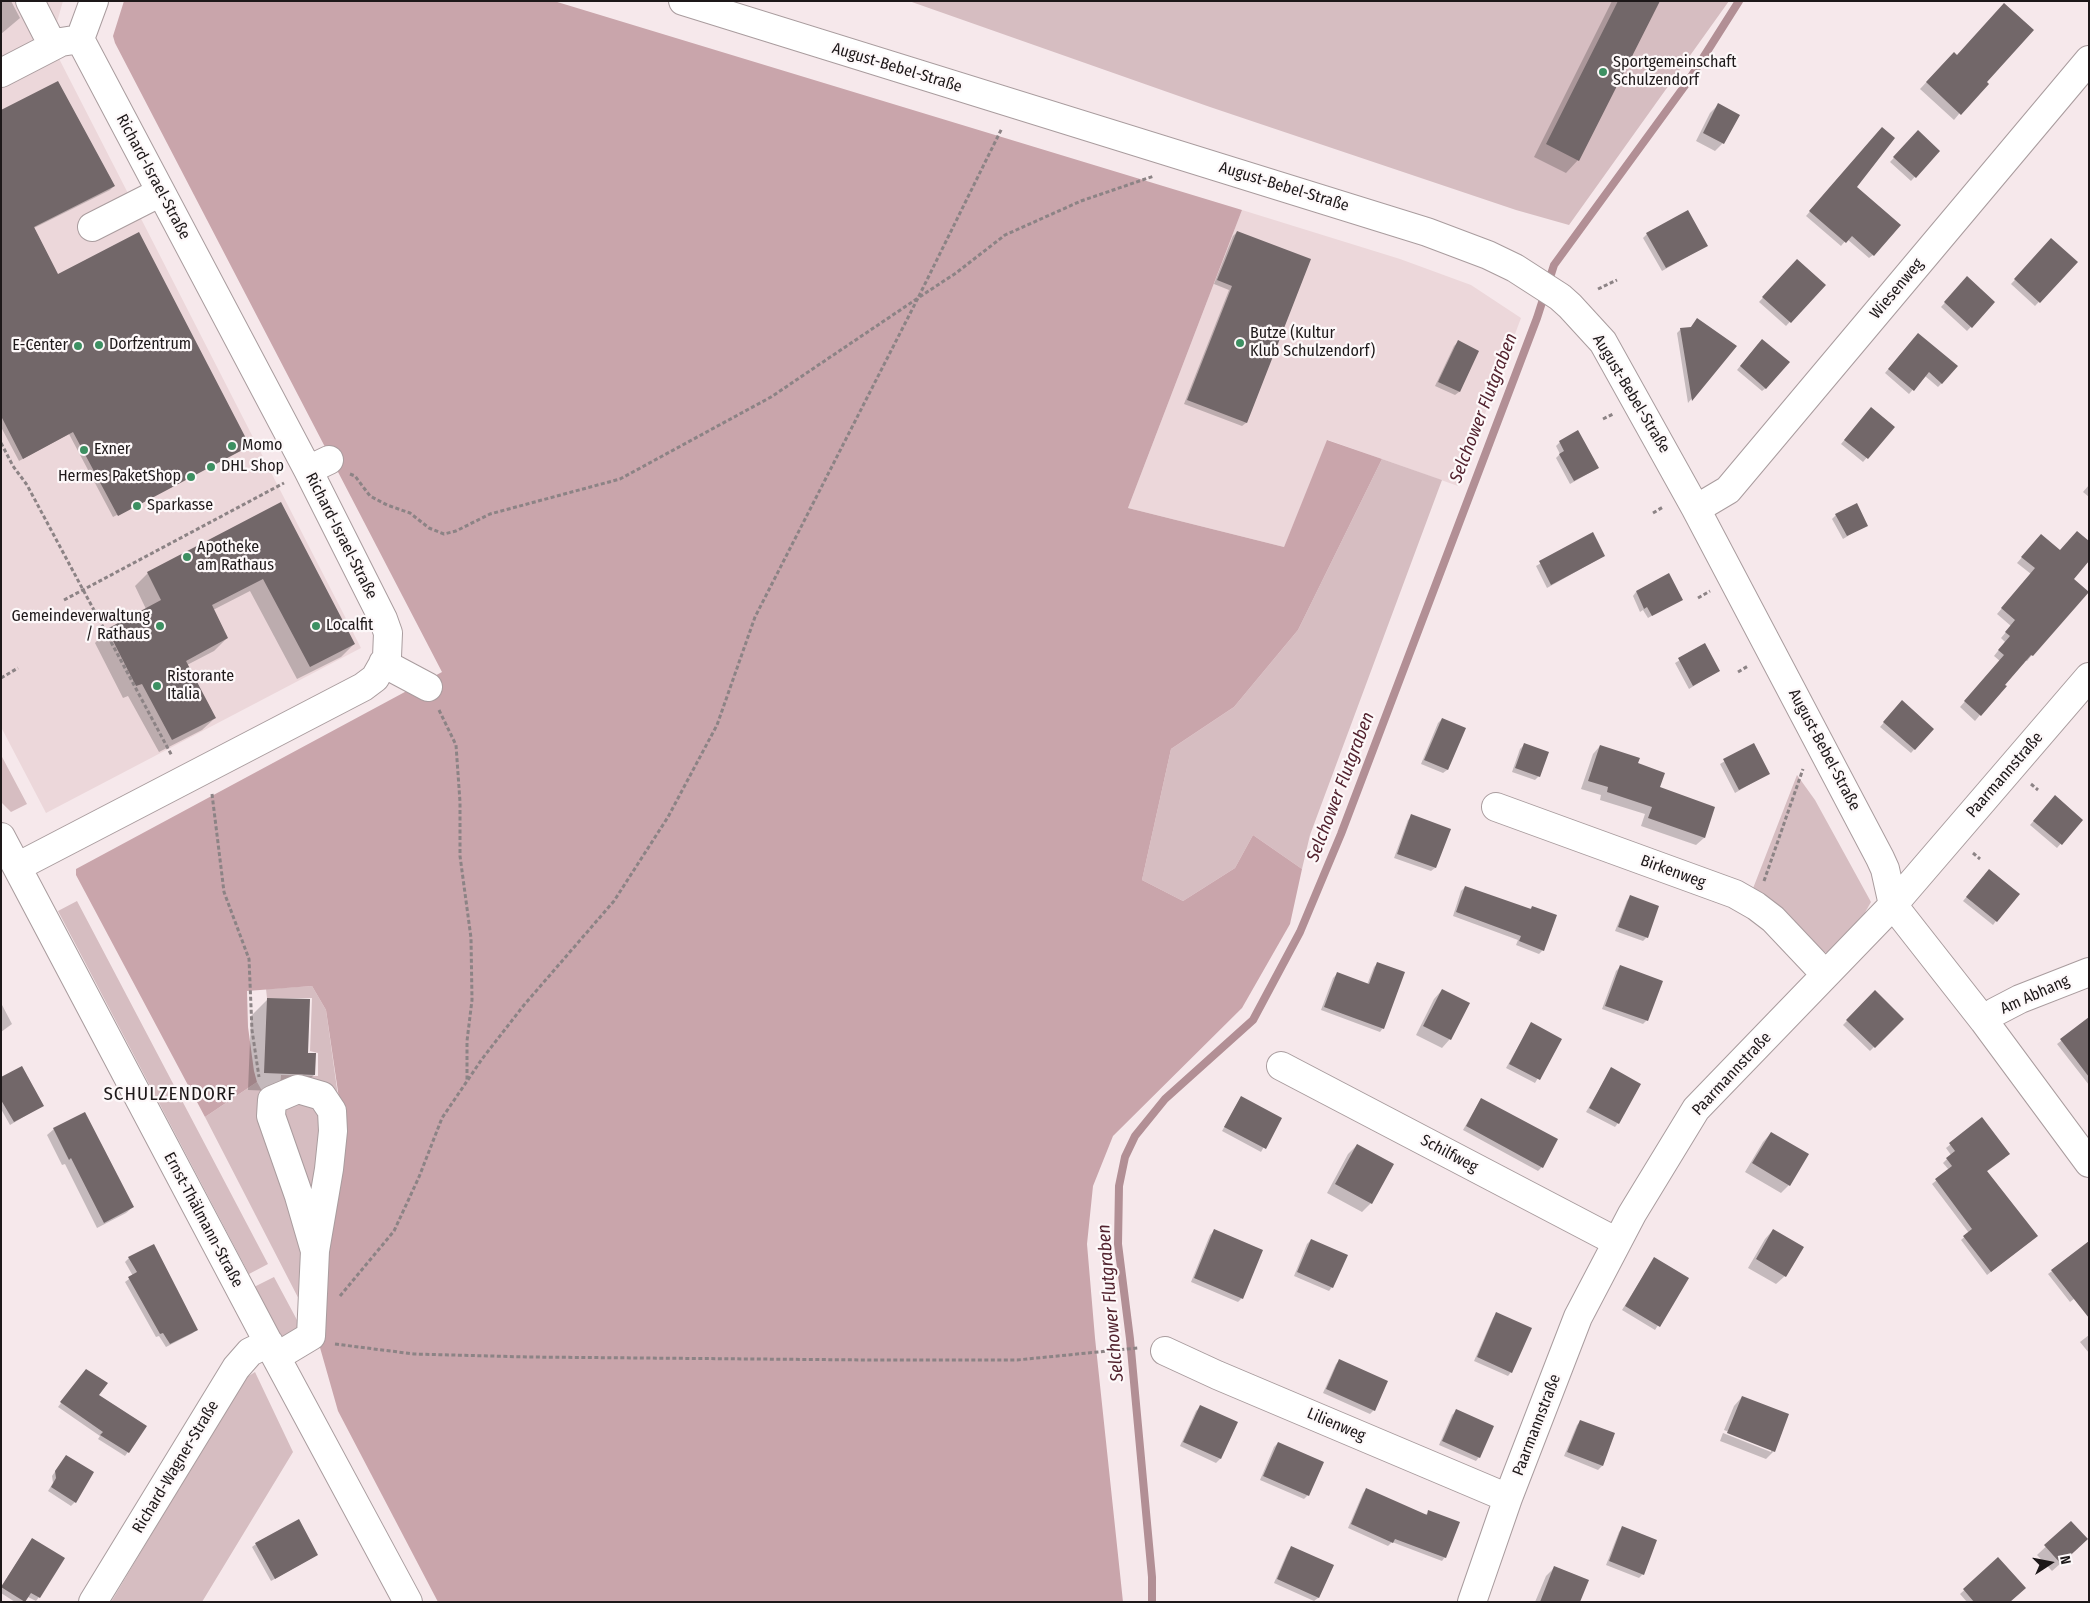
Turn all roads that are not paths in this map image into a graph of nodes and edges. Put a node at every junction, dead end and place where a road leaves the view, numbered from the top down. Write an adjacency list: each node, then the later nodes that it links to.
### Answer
1 (30, 1): 5 (street)
2 (94, 1): 4 (street)
3 (683, 1): 10 (street, August-Bebel-Straße)
4 (80, 38): 5 (street); 8 (street, Richard-Israel-Straße)
5 (53, 46): 7 (street)
6 (2089, 60): 10 (street, Wiesenweg)
7 (1, 73)
8 (161, 192): 9 (street); 11 (street, Richard-Israel-Straße)
9 (92, 228)
10 (1696, 508): 17 (street, August-Bebel-Straße)
11 (383, 664): 13 (street); 16 (street, Richard-Israel-Straße)
12 (2089, 677): 17 (street, Paarmannstraße)
13 (428, 687)
14 (1496, 807): 19 (street, Birkenweg)
15 (1, 837): 16 (street, Ernst-Thälmann-Straße)
16 (17, 867): 25 (street, Ernst-Thälmann-Straße)
17 (1893, 905): 19 (street, Paarmannstraße); 20 (street, August-Bebel-Straße)
18 (2089, 972): 20 (street, Am Abhang)
19 (1826, 974): 23 (street, Paarmannstraße)
20 (1984, 1021): 22 (street, August-Bebel-Straße)
21 (1281, 1066): 23 (street, Schilfweg)
22 (2089, 1163)
23 (1617, 1242): 27 (street, Paarmannstraße)
24 (315, 1251): 24 (street); 25 (street, Richard-Wagner-Straße)
25 (272, 1350): 28 (street, Richard-Wagner-Straße); 29 (street, Ernst-Thälmann-Straße)
26 (1165, 1351): 27 (street, Lilienweg)
27 (1508, 1498): 30 (street, Paarmannstraße)
28 (93, 1602)
29 (408, 1602)
30 (1472, 1602)

